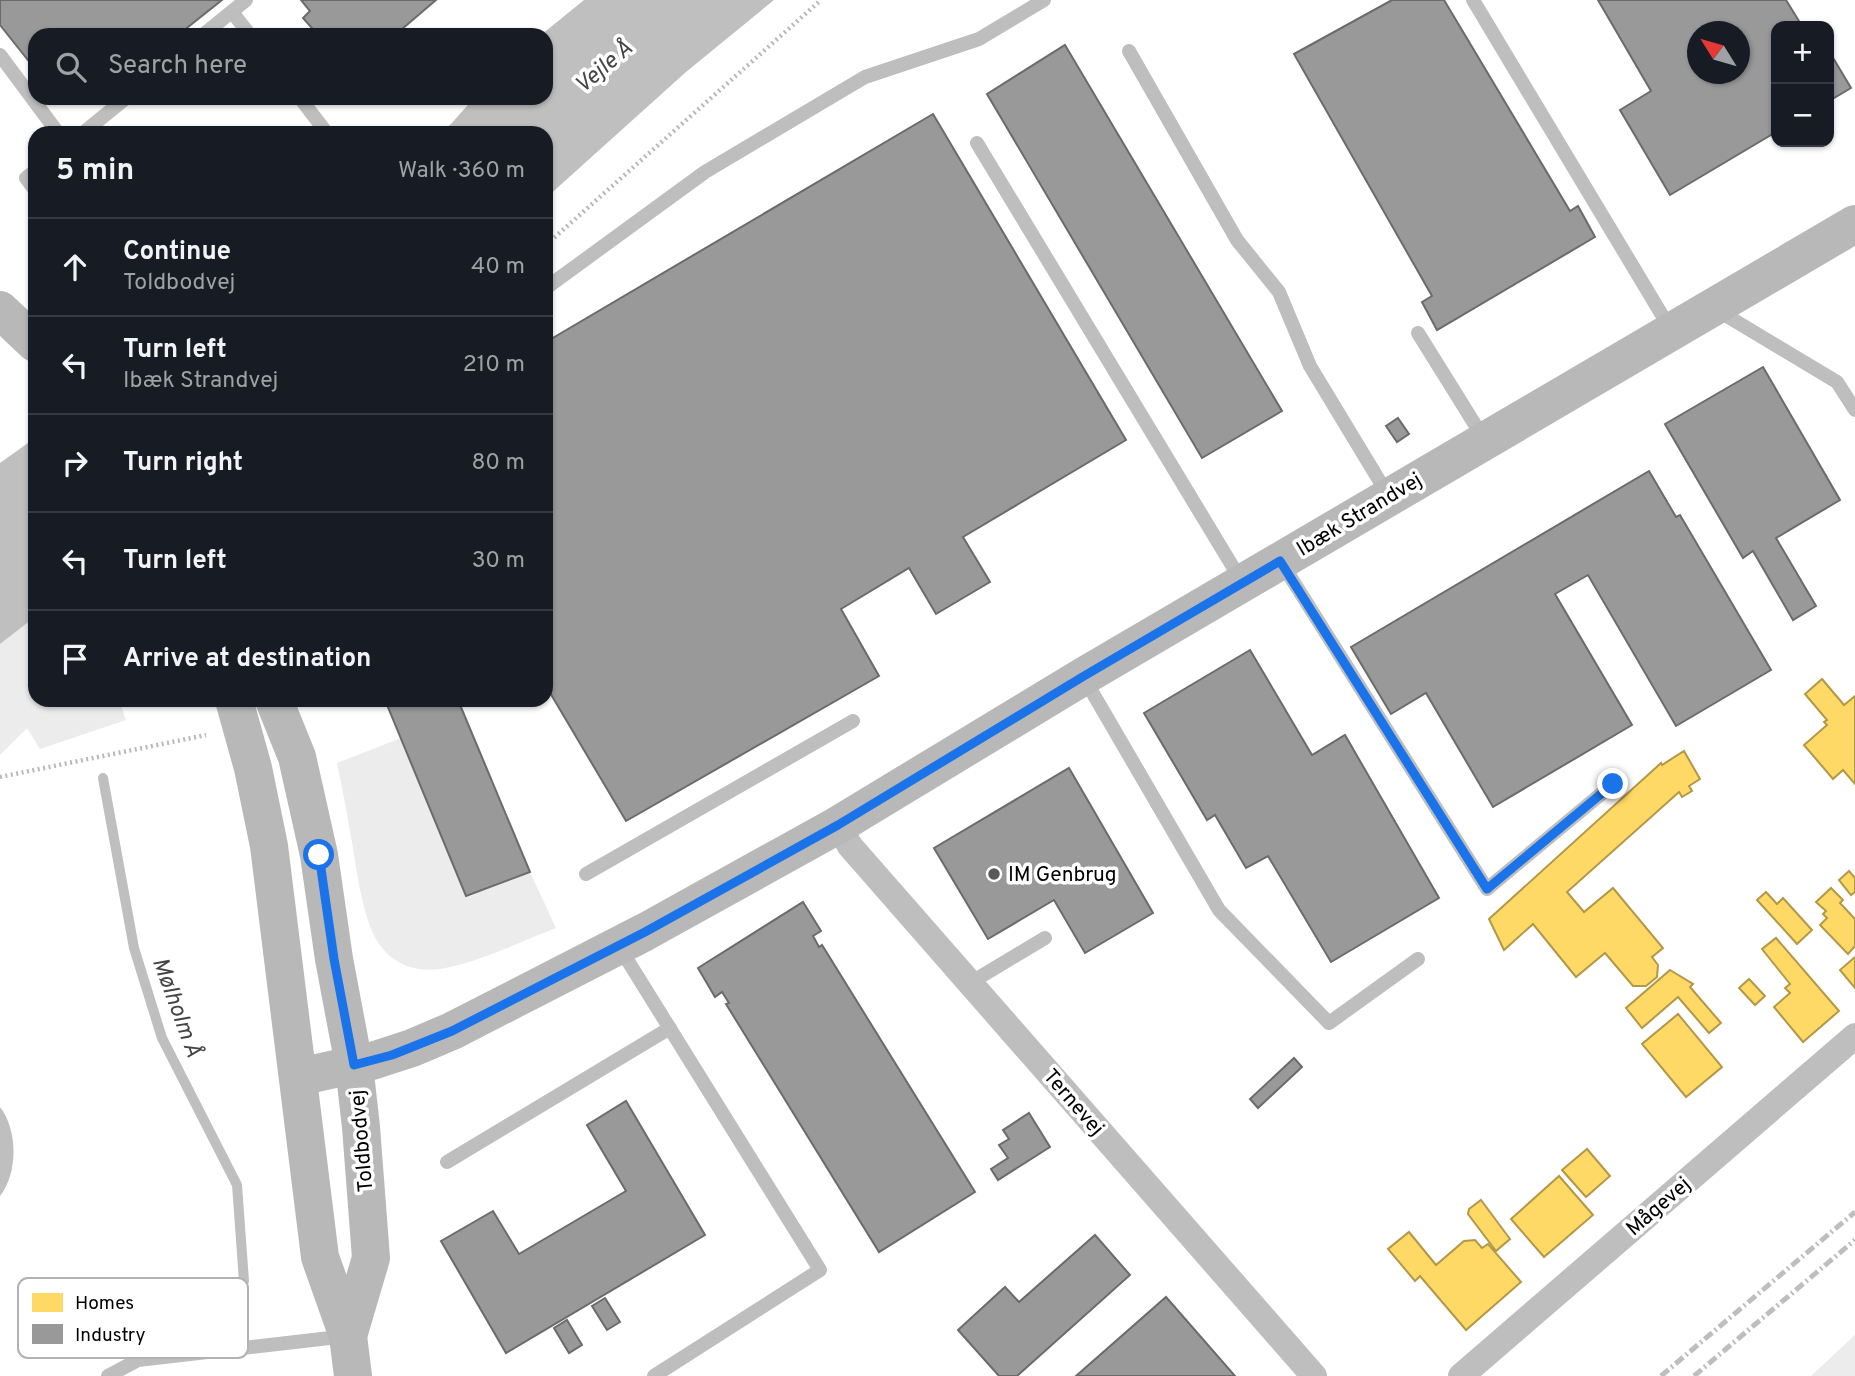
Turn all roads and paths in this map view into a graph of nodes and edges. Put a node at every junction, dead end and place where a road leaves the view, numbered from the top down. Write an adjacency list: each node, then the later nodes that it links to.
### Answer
1 (246, 0): 5 (lane)
2 (821, 0): 19 (path)
3 (1044, 0): 20 (lane)
4 (1473, 0): 23 (lane)
5 (232, 12): 6 (lane); 7 (lane)
6 (212, 28)
7 (245, 28)
8 (1129, 51): 28 (lane)
9 (0, 55): 10 (lane)
10 (28, 93)
11 (37, 105): 14 (lane)
12 (117, 105): 15 (lane)
13 (305, 105): 16 (lane)
14 (53, 126)
15 (92, 126)
16 (321, 126)
17 (977, 143): 30 (lane)
18 (1855, 224): 21 (street, Ibæk Strandvej)
19 (553, 240)
20 (553, 283)
21 (1713, 307): 23 (street, Ibæk Strandvej); 26 (lane)
22 (0, 310): 25 (street)
23 (1672, 331): 27 (street, Ibæk Strandvej)
24 (1418, 333): 27 (lane)
25 (28, 335)
26 (1855, 410)
27 (1484, 440): 28 (street, Ibæk Strandvej)
28 (1389, 496): 29 (street, Ibæk Strandvej)
29 (1280, 561): 30 (street, Ibæk Strandvej); 36 (lane)
30 (1243, 583): 31 (street, Ibæk Strandvej)
31 (1084, 676): 37 (street, Ibæk Strandvej); 41 (lane)
32 (277, 707): 45 (street, Toldbodvej)
33 (238, 714): 35 (path); 46 (street, Toldbodvej)
34 (853, 721): 38 (lane)
35 (0, 777)
36 (1613, 784)
37 (838, 825): 40 (street, Ibæk Strandvej); 42 (street, Ternevej)
38 (586, 874)
39 (1045, 938): 42 (lane)
40 (618, 945): 43 (lane); 45 (street, Ibæk Strandvej)
41 (1418, 959)
42 (970, 983): 54 (street, Ternevej)
43 (670, 1028): 47 (lane); 53 (lane)
44 (1855, 1036): 55 (street, Mågevej)
45 (354, 1065): 46 (street, Ibæk Strandvej); 48 (street, Toldbodvej)
46 (298, 1077): 48 (street, Toldbodvej)
47 (447, 1162)
48 (348, 1336): 49 (lane); 52 (street, Toldbodvej)
49 (248, 1347)
50 (156, 1358): 51 (lane)
51 (108, 1376)
52 (353, 1376)
53 (654, 1376)
54 (1314, 1376)
55 (1461, 1376)

